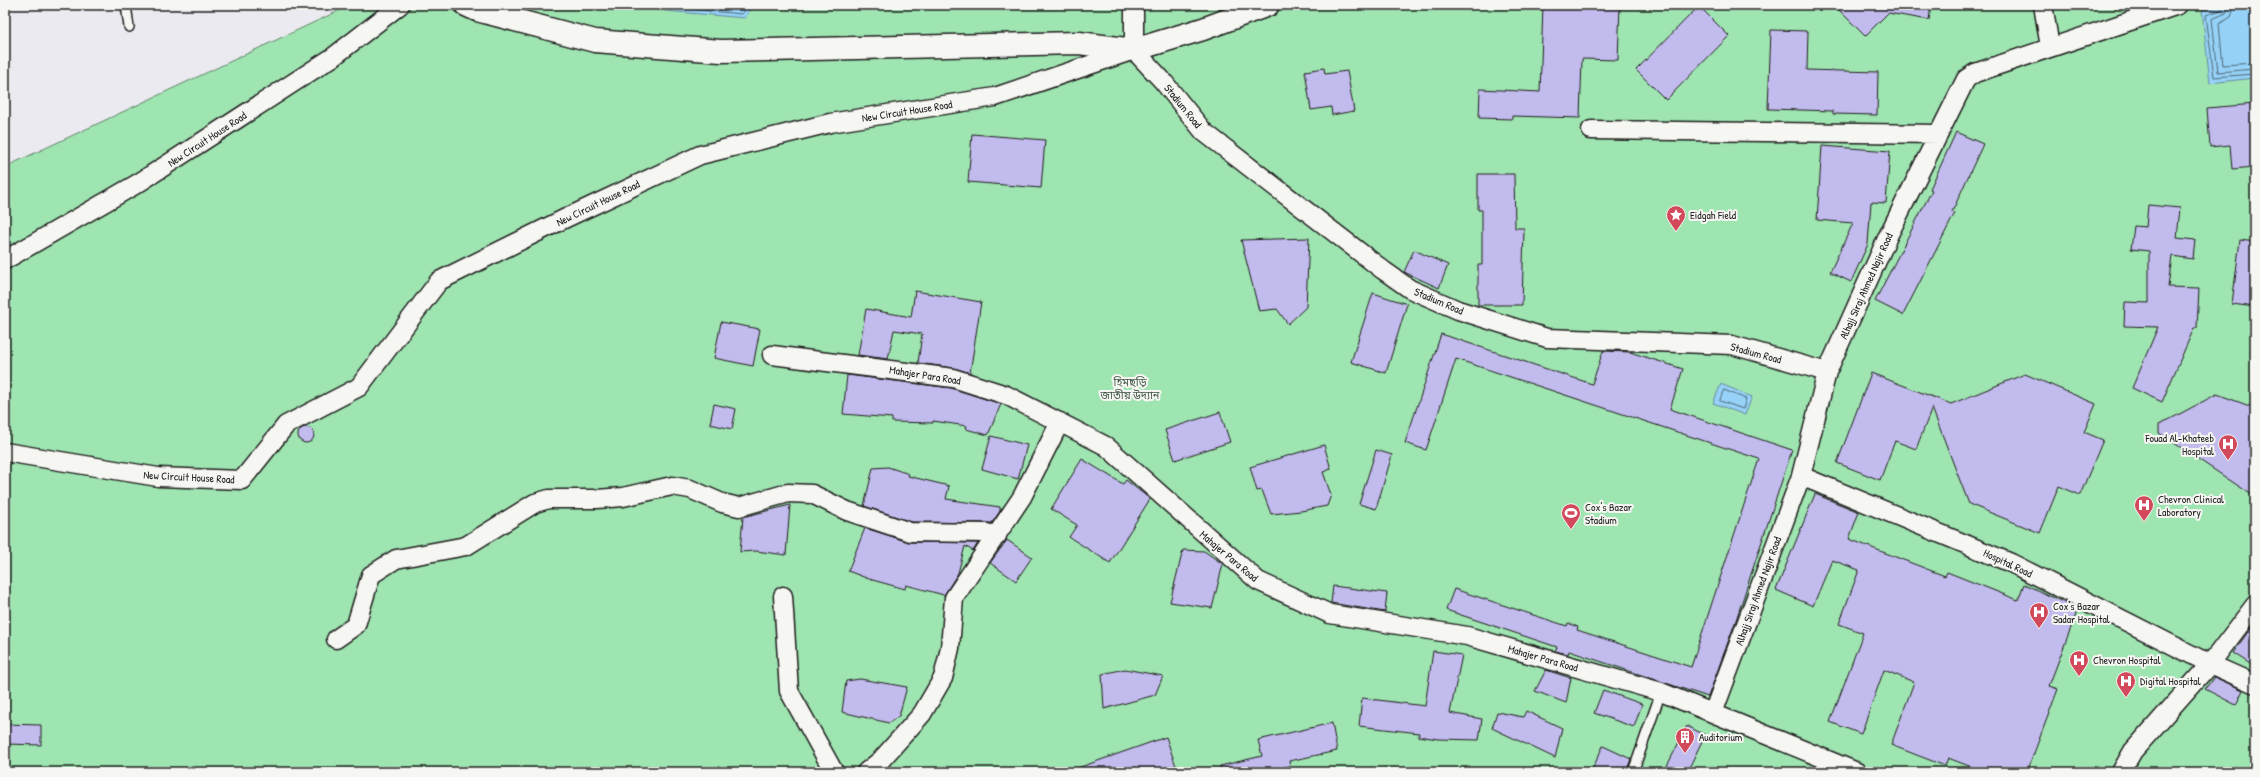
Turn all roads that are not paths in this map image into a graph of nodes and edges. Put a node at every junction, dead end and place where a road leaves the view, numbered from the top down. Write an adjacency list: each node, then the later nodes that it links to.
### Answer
1 (126, 5): 8 (lane)
2 (400, 5): 13 (street, New Circuit House Road)
3 (466, 5): 10 (street)
4 (1134, 5): 10 (street)
5 (1268, 5): 10 (street, New Circuit House Road)
6 (2044, 5): 9 (street)
7 (2178, 5): 9 (street, Alhajj Siraj Ahmed Najir Road)
8 (130, 27)
9 (2050, 47): 12 (street, Alhajj Siraj Ahmed Najir Road)
10 (1134, 50): 15 (street, Stadium Road); 17 (street, New Circuit House Road)
11 (1591, 130): 12 (street)
12 (1939, 134): 15 (street, Alhajj Siraj Ahmed Najir Road)
13 (5, 260)
14 (772, 355): 16 (street, Mahajer Para Road)
15 (1827, 372): 18 (street, Alhajj Siraj Ahmed Najir Road)
16 (1060, 422): 19 (street); 25 (street, Mahajer Para Road)
17 (5, 452)
18 (1801, 476): 23 (street, Hospital Road); 26 (street, Alhajj Siraj Ahmed Najir Road)
19 (997, 536): 22 (street); 28 (street)
20 (783, 596): 27 (street)
21 (2255, 605): 23 (street)
22 (336, 638)
23 (2210, 664): 24 (street, Hospital Road); 31 (street)
24 (2255, 684)
25 (1661, 692): 26 (street, Mahajer Para Road); 29 (lane)
26 (1713, 713): 30 (street, Mahajer Para Road)
27 (834, 772)
28 (866, 772)
29 (1633, 772)
30 (1857, 772)
31 (2121, 772)

